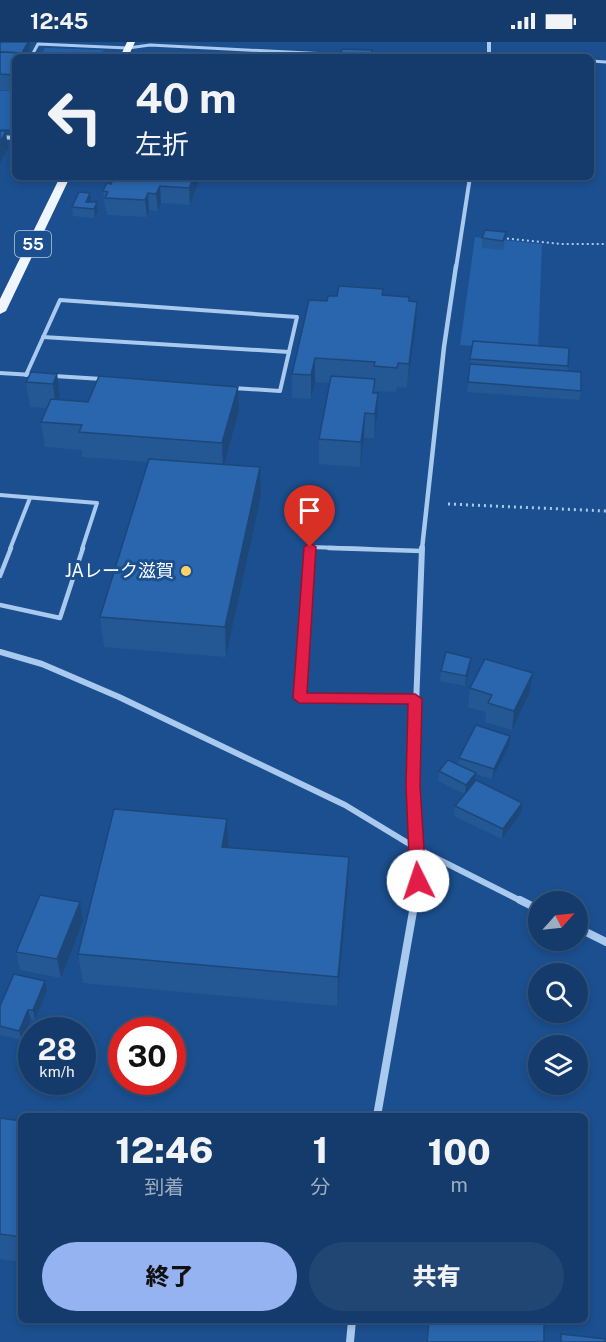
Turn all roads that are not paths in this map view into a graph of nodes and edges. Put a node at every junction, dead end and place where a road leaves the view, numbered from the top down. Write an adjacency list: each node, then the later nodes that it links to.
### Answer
1 (130, 45): 2 (lane); 3 (lane)
2 (33, 54)
3 (327, 54)
4 (64, 180): 6 (main road, 55)
5 (470, 180): 17 (street)
6 (0, 311)
7 (43, 337): 8 (lane); 8 (lane); 10 (lane)
8 (289, 352): 14 (lane)
9 (0, 373): 10 (lane)
10 (27, 375): 11 (lane)
11 (38, 375)
12 (50, 376): 13 (lane)
13 (107, 380)
14 (222, 387)
15 (0, 495): 16 (lane)
16 (30, 498): 18 (lane); 19 (lane)
17 (422, 551): 21 (street); 21 (lane)
18 (0, 576)
19 (0, 605)
20 (0, 652): 22 (street)
21 (415, 699): 22 (street)
22 (416, 848): 23 (street); 26 (street)
23 (528, 904)
24 (588, 933): 25 (street)
25 (606, 942)
26 (377, 1113)
27 (352, 1323): 28 (street)
28 (350, 1342)

